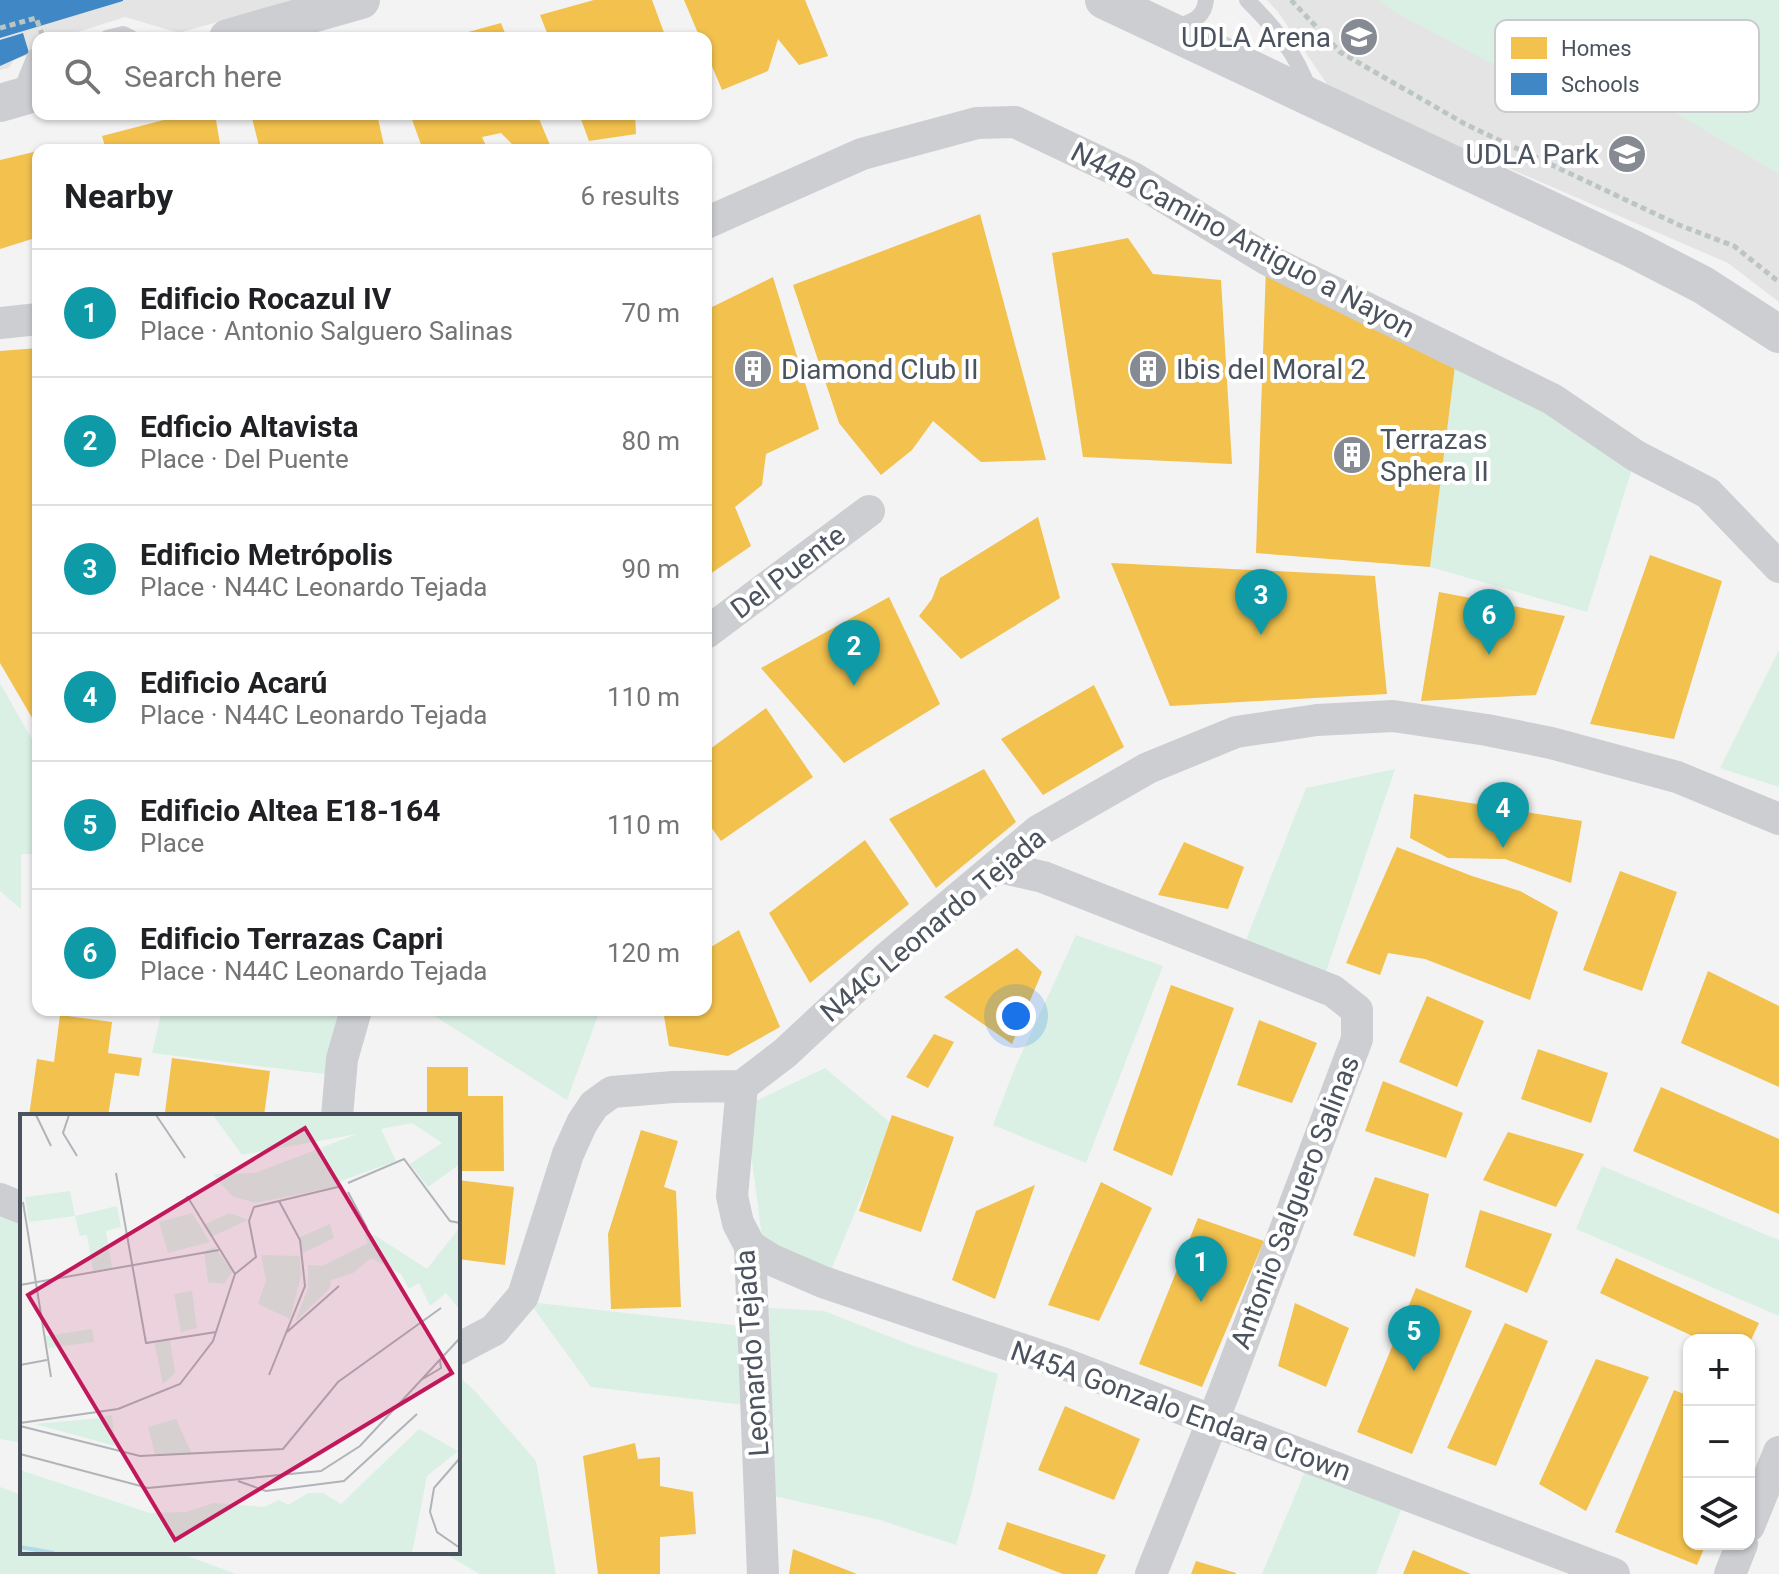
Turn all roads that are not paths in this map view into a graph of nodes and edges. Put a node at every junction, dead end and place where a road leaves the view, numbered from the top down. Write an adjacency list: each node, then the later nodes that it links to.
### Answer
1 (361, 0): 6 (street)
2 (1104, 0): 5 (street)
3 (1206, 0): 5 (lane)
4 (1247, 0): 9 (lane)
5 (1169, 31): 9 (street)
6 (249, 32)
7 (32, 64): 8 (lane)
8 (19, 98)
9 (1312, 99): 13 (street)
10 (712, 220): 15 (street, N44B Camino Antiguo a Nayon)
11 (32, 320): 12 (street)
12 (0, 323)
13 (1779, 334)
14 (869, 511): 16 (street, Del Puente)
15 (1779, 567)
16 (712, 629)
17 (1779, 819): 18 (street, N44C Leonardo Tejada)
18 (999, 867): 20 (street, N44C Leonardo Tejada); 26 (street, Antonio Salguero Salinas)
19 (354, 1016): 21 (street)
20 (742, 1086): 24 (street, Leonardo Tejada); 25 (street)
21 (337, 1114)
22 (0, 1199): 23 (street)
23 (20, 1207)
24 (750, 1246): 26 (street, N45A Gonzalo Endara Crown); 30 (street, Leonardo Tejada)
25 (460, 1348)
26 (1212, 1421): 31 (street, Antonio Salguero Salinas); 32 (street, N45A Gonzalo Endara Crown)
27 (1779, 1452): 28 (street)
28 (1755, 1511)
29 (1740, 1550): 33 (street)
30 (763, 1574)
31 (1151, 1574)
32 (1614, 1574)
33 (1730, 1574)

